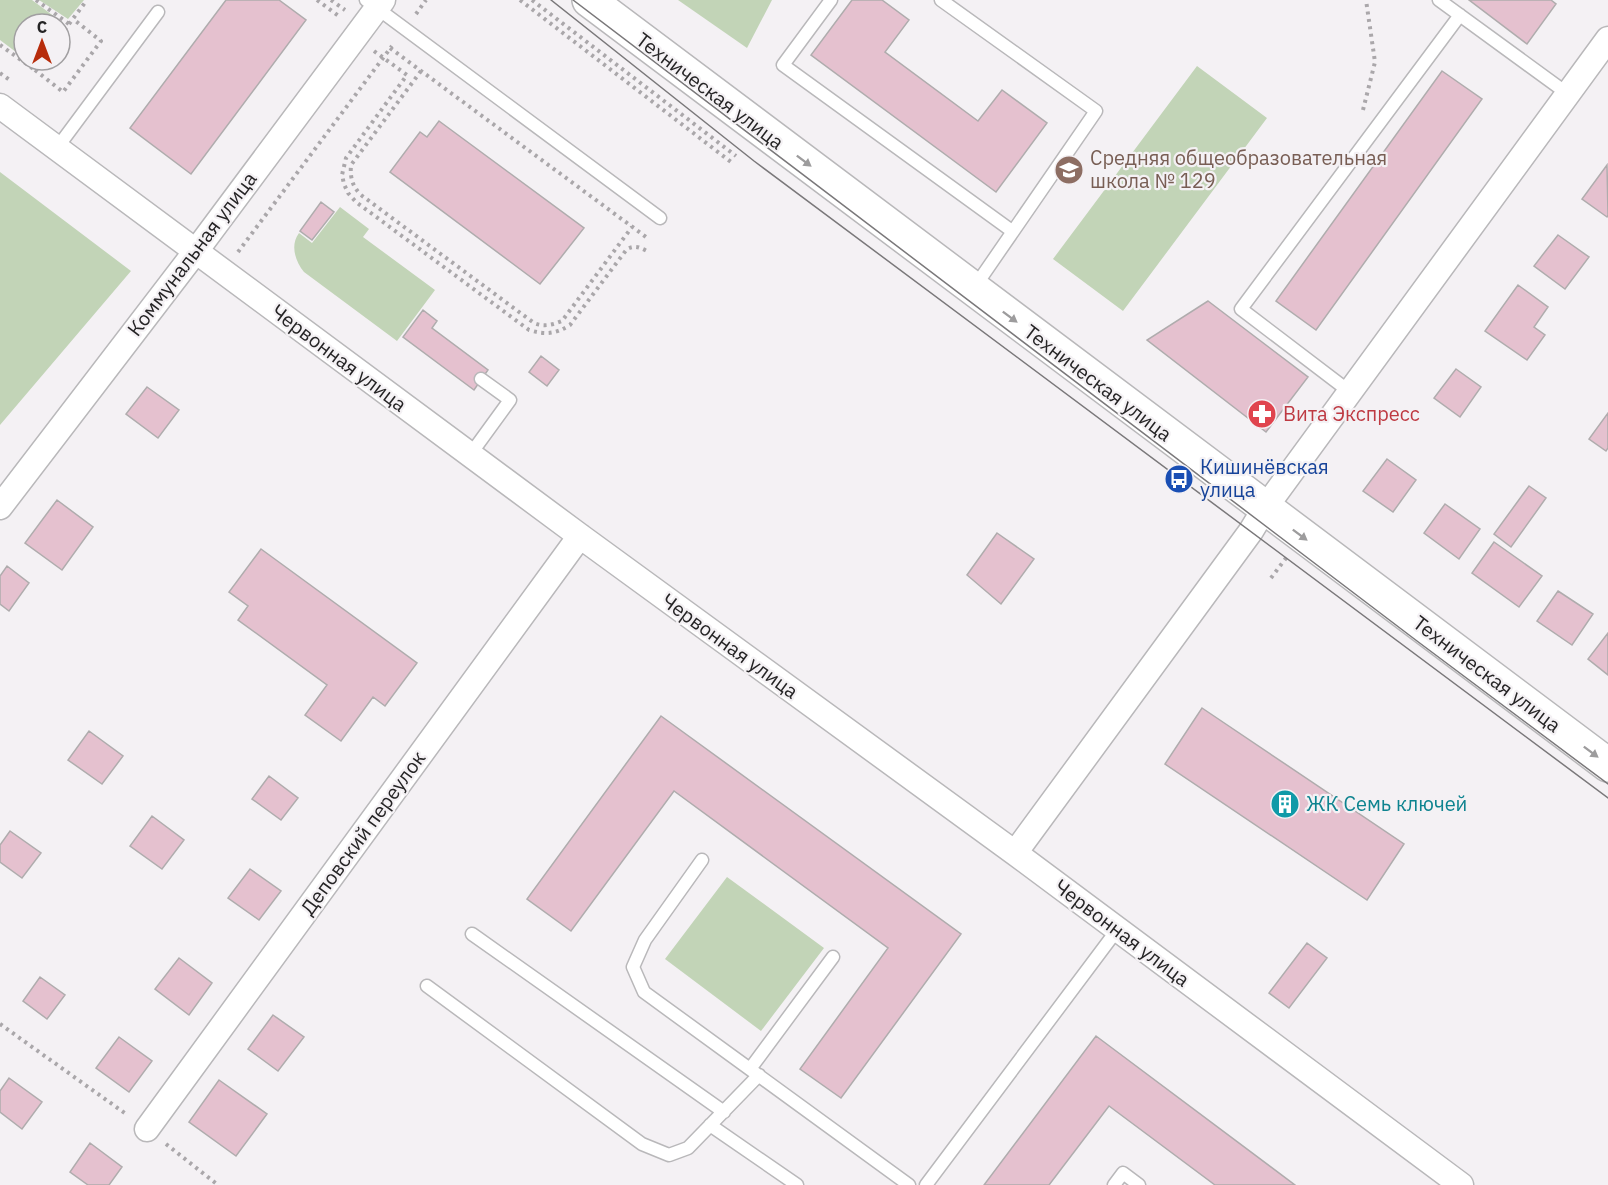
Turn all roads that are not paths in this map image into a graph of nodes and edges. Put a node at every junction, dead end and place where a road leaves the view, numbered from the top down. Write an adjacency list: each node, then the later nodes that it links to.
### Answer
1 (589, 0): 15 (street, Техническая улица, one-way to 15)
2 (831, 0): 13 (lane)
3 (941, 0): 13 (lane)
4 (1439, 0): 7 (lane)
5 (375, 3): 12 (lane); 14 (street, Коммунальная улица)
6 (158, 12): 11 (lane)
7 (1460, 15): 9 (lane); 17 (lane)
8 (1608, 39): 9 (street)
9 (1568, 94): 17 (street)
10 (0, 106): 11 (street, Червонная улица)
11 (57, 148): 14 (street, Червонная улица)
12 (660, 219)
13 (1012, 231): 15 (lane)
14 (196, 251): 18 (street, Червонная улица); 19 (street, Коммунальная улица)
15 (973, 289): 20 (street, Техническая улица, one-way to 20)
16 (481, 379): 18 (lane)
17 (1350, 392): 20 (street)
18 (470, 455): 21 (street, Червонная улица)
19 (0, 507)
20 (1265, 508): 22 (street, Техническая улица, one-way to 22); 23 (street)
21 (580, 536): 23 (street, Червонная улица); 32 (street, Деповский переулок)
22 (1608, 765)
23 (1014, 852): 25 (street, Червонная улица)
24 (702, 860): 29 (lane)
25 (1117, 930): 35 (lane); 38 (street, Червонная улица)
26 (472, 934): 30 (lane)
27 (833, 957): 29 (lane)
28 (427, 986): 31 (lane)
29 (754, 1072): 30 (lane); 34 (lane)
30 (723, 1112): 31 (lane)
31 (710, 1125): 33 (lane)
32 (147, 1130)
33 (797, 1185)
34 (909, 1185)
35 (926, 1185)
36 (1114, 1185): 37 (lane)
37 (1138, 1185)
38 (1461, 1185)

